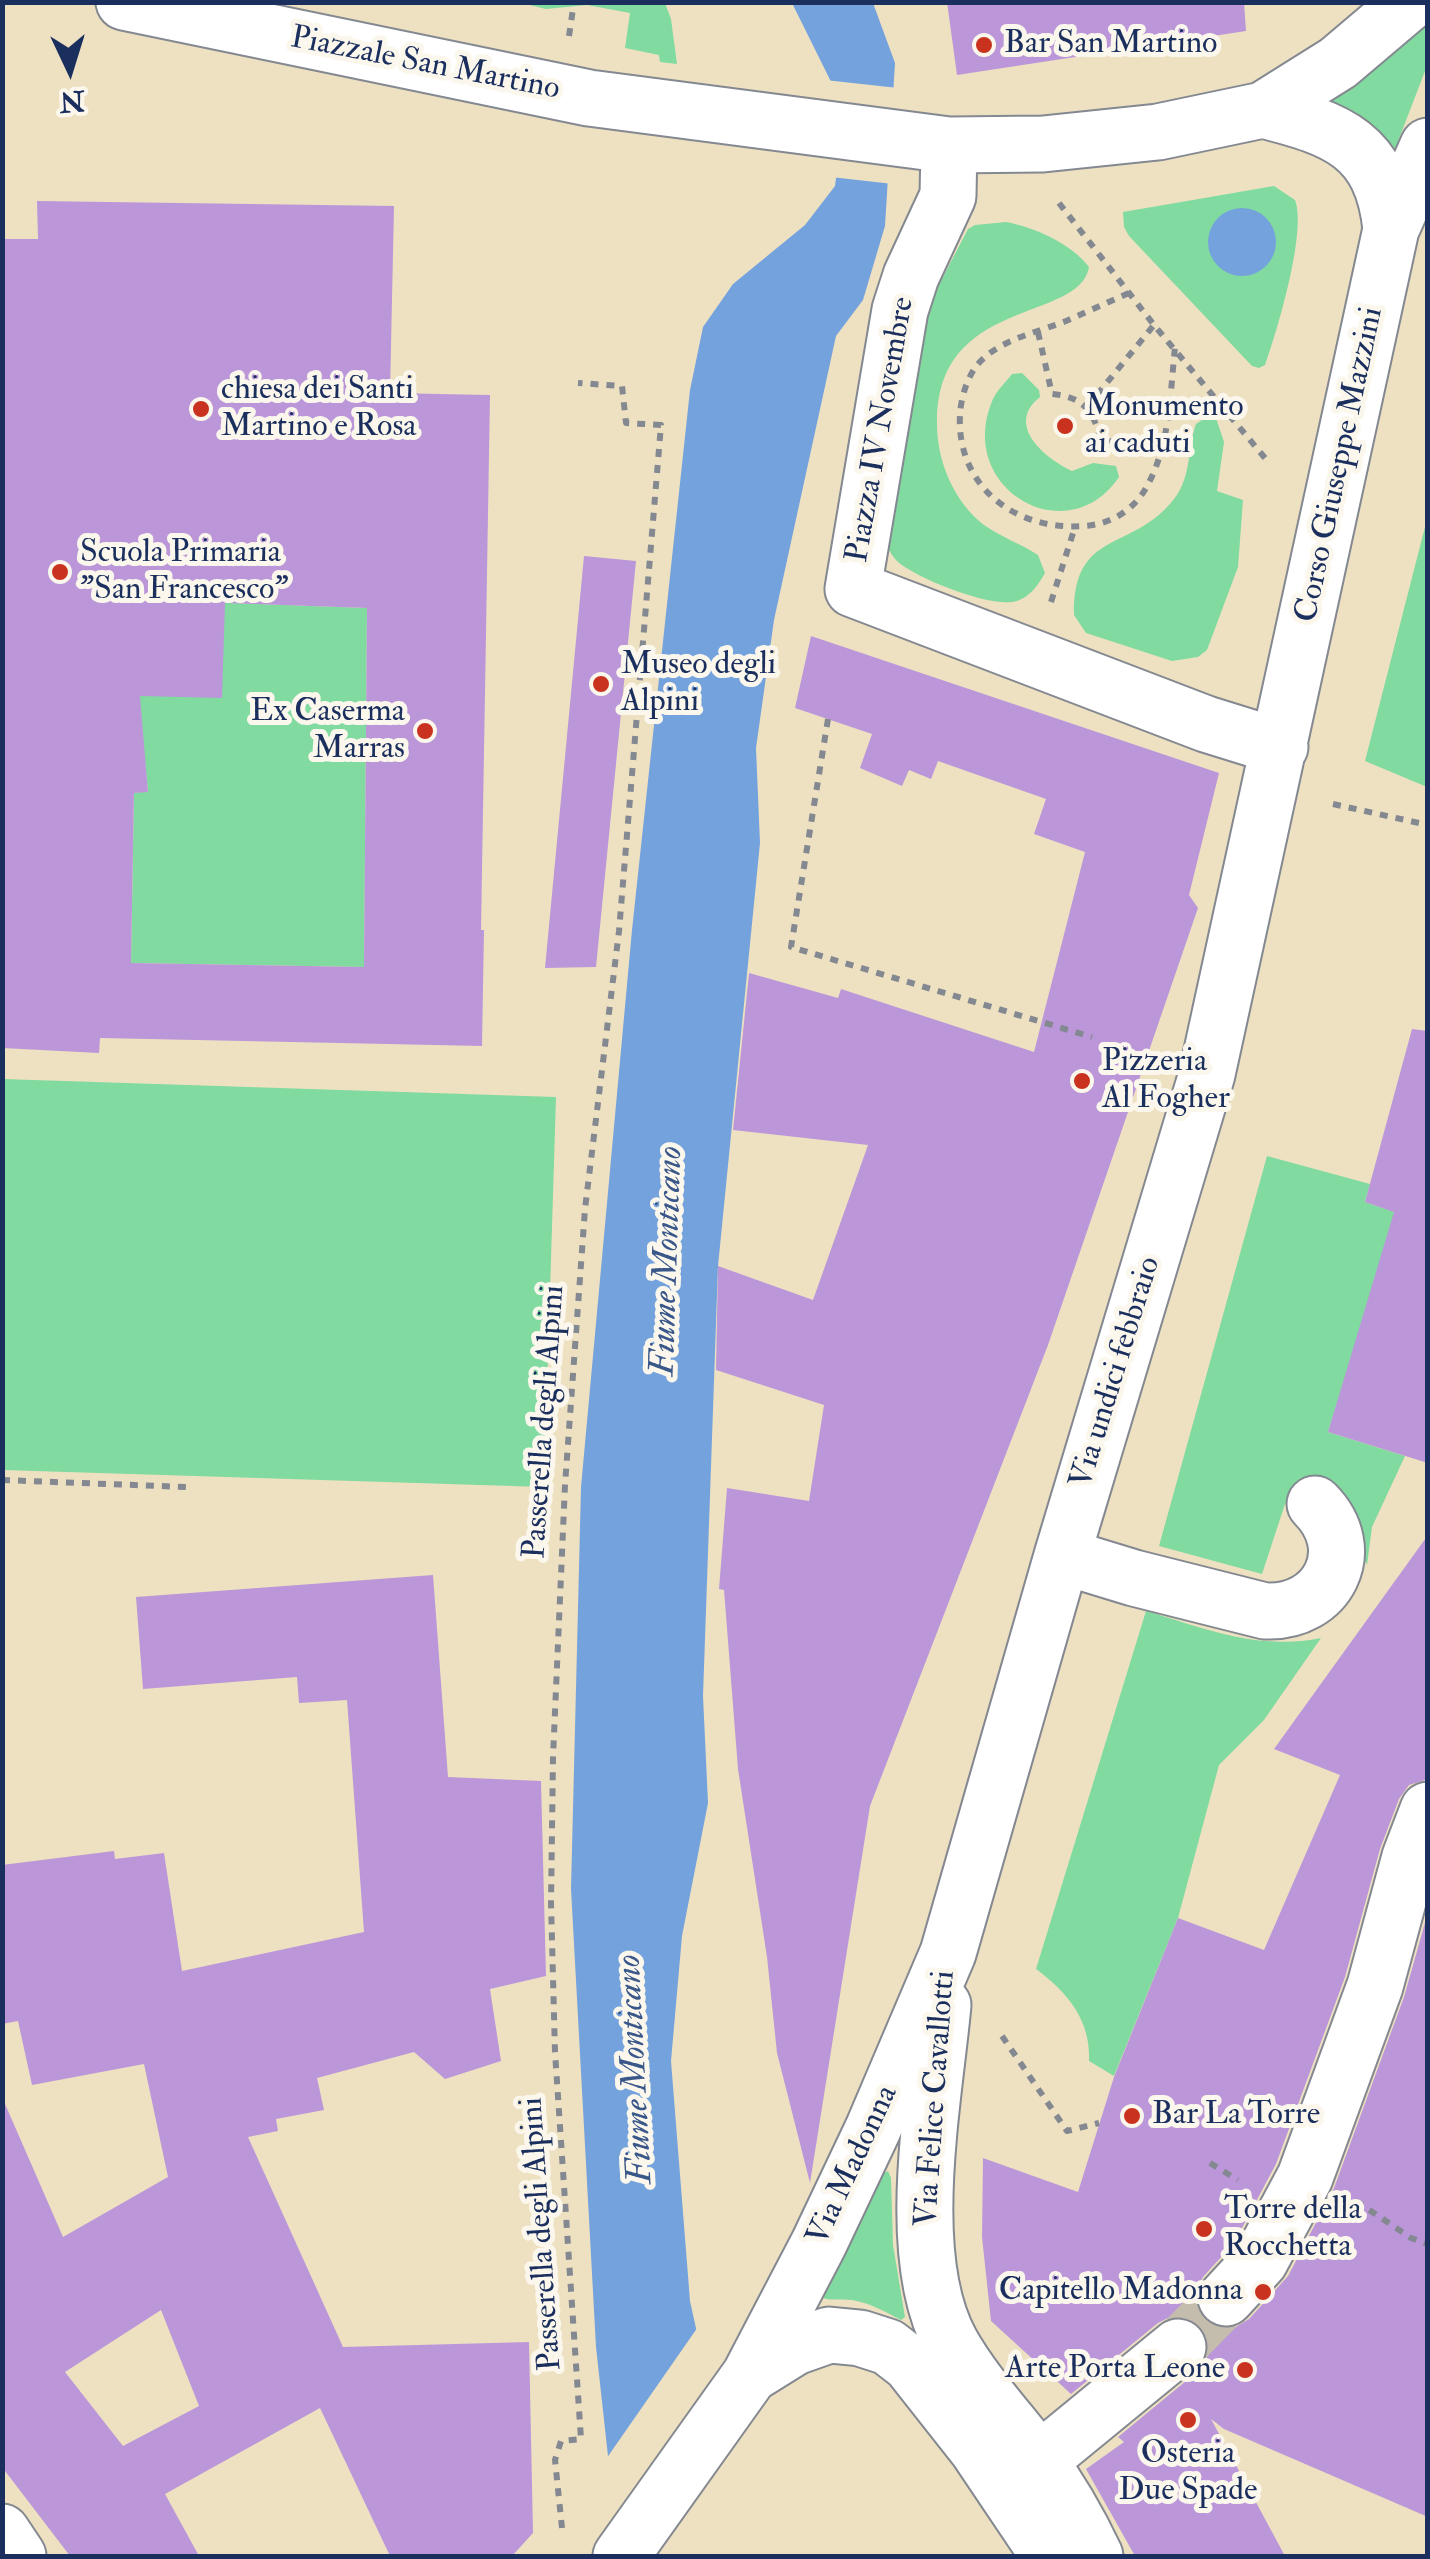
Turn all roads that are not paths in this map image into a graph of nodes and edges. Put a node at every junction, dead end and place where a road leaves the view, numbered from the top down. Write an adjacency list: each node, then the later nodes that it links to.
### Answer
1 (124, 2): 4 (street, Piazzale San Martino)
2 (1410, 2): 3 (street)
3 (1263, 110): 4 (street); 6 (street)
4 (929, 144): 7 (street, Piazza IV Novembre)
5 (1428, 146): 6 (street, Corso Giuseppe Mazzini)
6 (1391, 229): 7 (street, Corso Giuseppe Mazzini)
7 (1275, 768): 9 (street, Via undici febbraio)
8 (1315, 1504): 9 (street)
9 (1062, 1556): 11 (street, Via undici febbraio)
10 (1428, 1810): 12 (street)
11 (948, 1952): 14 (street, Via Madonna); 15 (street, Via Felice Cavallotti)
12 (1226, 2298)
13 (1178, 2347): 15 (street)
14 (750, 2375): 18 (street, Via Madonna); 19 (street, Via Madonna)
15 (1039, 2461): 20 (street, Via Felice Cavallotti)
16 (2, 2532): 17 (street)
17 (18, 2556)
18 (621, 2556)
19 (1049, 2556)
20 (1095, 2556)

